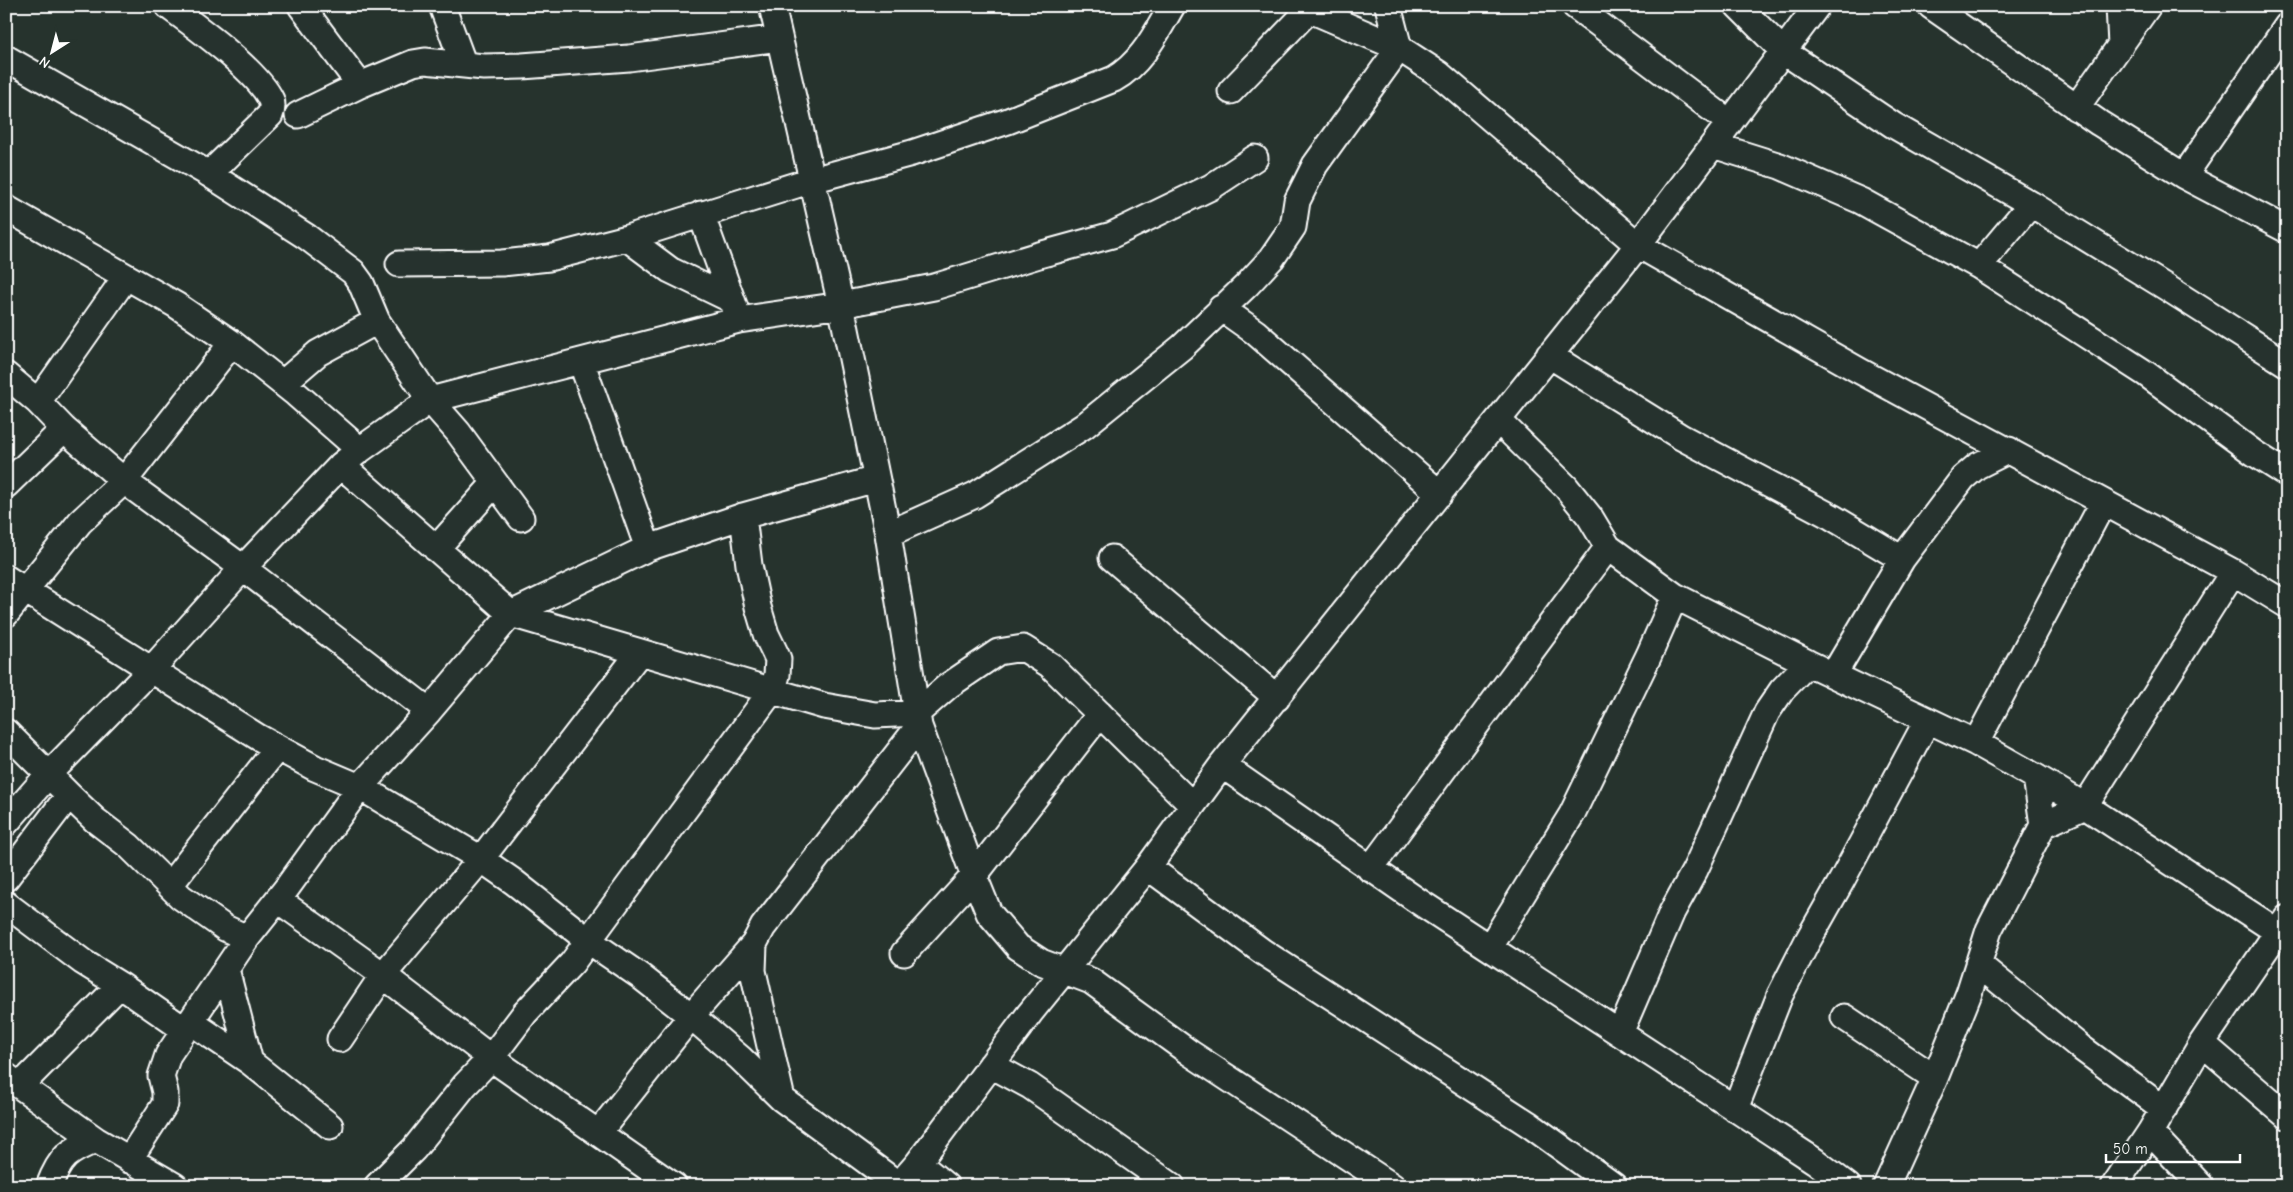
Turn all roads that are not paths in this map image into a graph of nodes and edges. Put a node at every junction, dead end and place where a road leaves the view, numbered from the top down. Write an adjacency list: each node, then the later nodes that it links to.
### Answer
1 (168, 6): 28 (street)
2 (301, 6): 21 (street)
3 (442, 6): 20 (street)
4 (772, 6): 15 (street)
5 (1172, 6): 30 (street)
6 (1388, 6): 17 (street)
7 (1575, 6): 25 (street)
8 (1738, 6): 18 (street)
9 (1816, 6): 18 (street)
10 (1931, 6): 23 (street)
11 (2119, 6): 16 (street)
12 (2148, 6): 16 (street)
13 (1305, 8): 17 (street); 22 (street)
14 (2287, 26): 29 (street)
15 (779, 38): 20 (street); 30 (street)
16 (2121, 45): 23 (street)
17 (1399, 48): 36 (street); 41 (street)
18 (1783, 50): 25 (street); 31 (street)
19 (6, 58): 28 (street)
20 (464, 65): 21 (street)
21 (360, 85): 24 (street)
22 (1231, 91)
23 (2076, 108): 29 (street)
24 (298, 115)
25 (1730, 122): 26 (street)
26 (1713, 144): 36 (street); 38 (street)
27 (1255, 158): 40 (street)
28 (209, 174): 43 (street)
29 (2184, 176): 34 (street)
30 (812, 180): 33 (street); 40 (street)
31 (2031, 204): 38 (street); 47 (street)
32 (6, 208): 39 (street)
33 (702, 214): 35 (street); 42 (street)
34 (2287, 230)
35 (628, 238): 37 (street); 42 (street)
36 (1638, 245): 45 (street); 54 (street)
37 (399, 264)
38 (1980, 266): 56 (street)
39 (125, 278): 44 (street); 51 (street)
40 (841, 305): 42 (street); 57 (street)
41 (1221, 308): 61 (street); 65 (street)
42 (736, 310): 46 (street)
43 (377, 321): 49 (street); 50 (street)
44 (232, 342): 49 (street); 58 (street)
45 (1549, 355): 52 (street); 70 (street)
46 (581, 361): 50 (street); 67 (street)
47 (2287, 364)
48 (6, 375): 51 (street)
49 (282, 383): 55 (street)
50 (430, 400): 55 (street); 60 (street)
51 (38, 402): 53 (street)
52 (1498, 420): 61 (street); 66 (street)
53 (64, 429): 58 (street); 59 (street)
54 (2009, 450): 62 (street); 70 (street)
55 (350, 458): 68 (street); 71 (street)
56 (2287, 474)
57 (876, 479): 63 (street); 65 (street)
58 (124, 481): 71 (street); 74 (street)
59 (6, 484)
60 (494, 484): 64 (street); 68 (street)
61 (1440, 494): 82 (street)
62 (2103, 502): 72 (street); 88 (street)
63 (743, 516): 67 (street); 81 (street)
64 (521, 518)
65 (888, 534): 85 (street)
66 (1608, 547): 73 (street); 101 (street)
67 (648, 548): 76 (street)
68 (436, 549): 76 (street)
69 (1112, 558): 82 (street)
70 (1902, 559): 80 (street)
71 (243, 568): 79 (street); 83 (street)
72 (2233, 572): 75 (street); 96 (street)
73 (1675, 596): 78 (street); 111 (street)
74 (11, 599): 79 (street)
75 (2287, 605)
76 (511, 614): 77 (street); 83 (street)
77 (640, 652): 81 (street); 99 (street)
78 (1808, 663): 80 (street); 121 (street)
79 (150, 671): 89 (street); 91 (street)
80 (1834, 674): 86 (street)
81 (773, 689): 85 (street); 109 (street)
82 (1277, 698): 90 (street)
83 (429, 711): 93 (street)
84 (1100, 714): 85 (street); 95 (street); 102 (street)
85 (918, 720): 102 (street); 110 (street)
86 (1927, 720): 88 (street); 130 (street)
87 (6, 732): 91 (street)
88 (1976, 743): 92 (street)
89 (277, 748): 93 (street); 104 (street)
90 (1222, 765): 95 (street); 101 (street)
91 (49, 774): 94 (street); 97 (street)
92 (2036, 777): 96 (street); 98 (street)
93 (360, 787): 99 (street); 105 (street)
94 (69, 795): 103 (street); 104 (street)
95 (1192, 805): 100 (street)
96 (2086, 806): 98 (street); 107 (street)
97 (6, 823)
98 (2043, 825): 113 (street)
99 (481, 859): 109 (street); 116 (street)
100 (1148, 867): 115 (street); 147 (street)
101 (1370, 869): 111 (street)
102 (974, 876): 112 (street); 115 (street)
103 (6, 878)
104 (170, 885): 108 (street)
105 (278, 900): 108 (street); 116 (street)
106 (6, 904): 117 (street)
107 (2282, 925): 123 (street)
108 (247, 938): 114 (street)
109 (589, 941): 118 (street); 124 (street)
110 (754, 944): 118 (street); 129 (street)
111 (1490, 947): 121 (street)
112 (904, 952)
113 (1978, 964): 127 (street); 131 (street)
114 (226, 969): 120 (street); 125 (street)
115 (1064, 972): 126 (street); 146 (street)
116 (383, 975): 122 (street); 124 (street)
117 (120, 985): 120 (street); 128 (street)
118 (691, 1016): 129 (street); 134 (street)
119 (1844, 1017): 127 (street)
120 (188, 1026): 125 (street); 137 (street)
121 (1620, 1033): 130 (street)
122 (340, 1039)
123 (2202, 1042): 131 (street); 132 (street)
124 (491, 1058): 134 (street); 142 (street)
125 (250, 1062): 133 (street)
126 (991, 1065): 138 (street); 145 (street)
127 (1935, 1078): 149 (street)
128 (13, 1081): 136 (street)
129 (782, 1099): 139 (street)
130 (1735, 1109): 148 (street)
131 (2164, 1109): 135 (street)
132 (2287, 1116)
133 (330, 1126)
134 (599, 1132): 143 (street)
135 (2150, 1132): 150 (street); 151 (street)
136 (96, 1140): 137 (street); 140 (street)
137 (130, 1160): 141 (street)
138 (918, 1163): 139 (street); 144 (street)
139 (898, 1185)
140 (48, 1186)
141 (174, 1186)
142 (377, 1186)
143 (674, 1186)
144 (946, 1186)
145 (1172, 1186)
146 (1392, 1186)
147 (1614, 1186)
148 (1848, 1186)
149 (1886, 1186)
150 (2114, 1186)
151 (2201, 1186)

